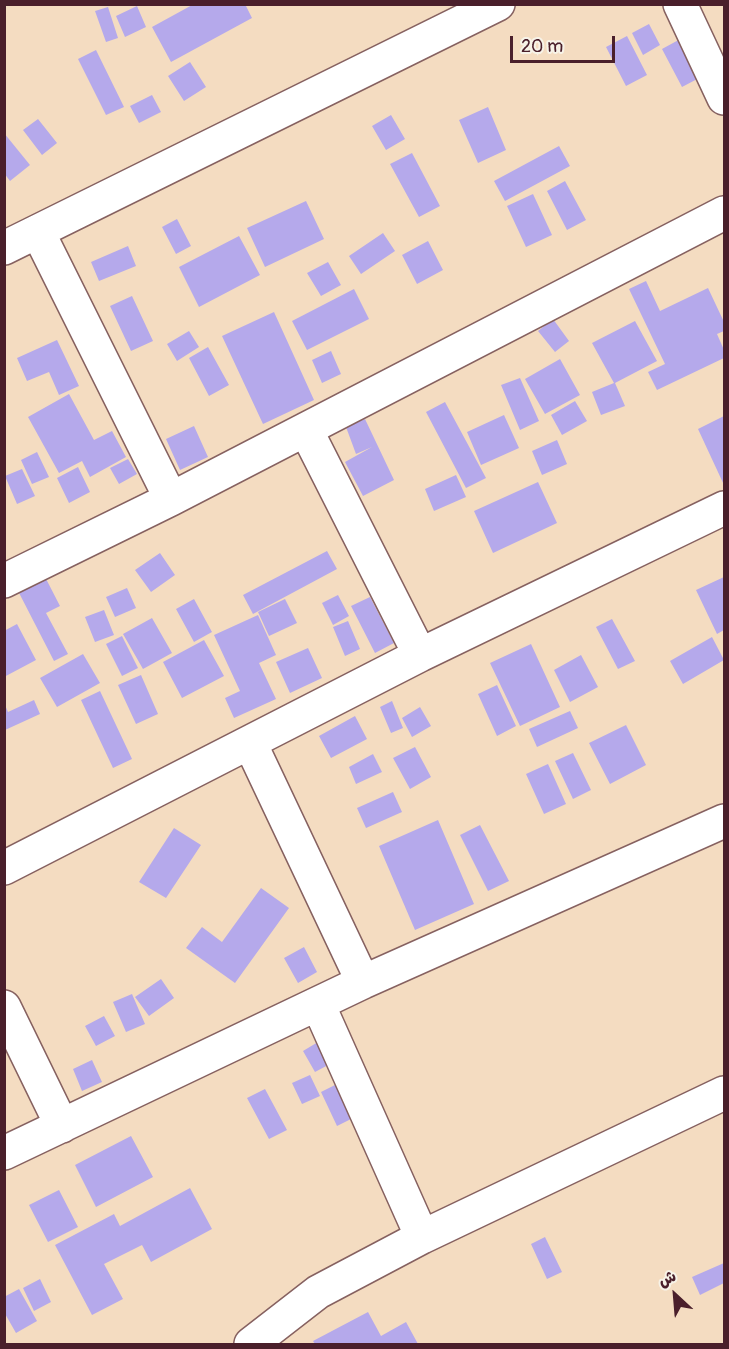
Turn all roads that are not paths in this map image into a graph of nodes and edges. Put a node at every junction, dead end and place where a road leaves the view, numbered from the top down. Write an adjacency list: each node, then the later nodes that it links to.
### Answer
1 (680, 4): 3 (street)
2 (498, 5): 5 (street)
3 (724, 98)
4 (724, 213): 7 (street)
5 (38, 232): 6 (street); 8 (street)
6 (4, 248)
7 (306, 430): 8 (street); 11 (street)
8 (171, 500): 10 (street)
9 (724, 508): 11 (street)
10 (4, 581)
11 (420, 655): 12 (street)
12 (250, 743): 14 (street); 15 (street)
13 (724, 821): 15 (street)
14 (4, 868)
15 (363, 982): 16 (street)
16 (318, 1004): 19 (street); 21 (street)
17 (4, 1007): 19 (street)
18 (724, 1093): 21 (street)
19 (63, 1126): 20 (street)
20 (4, 1153)
21 (422, 1237): 22 (street)
22 (250, 1344)

